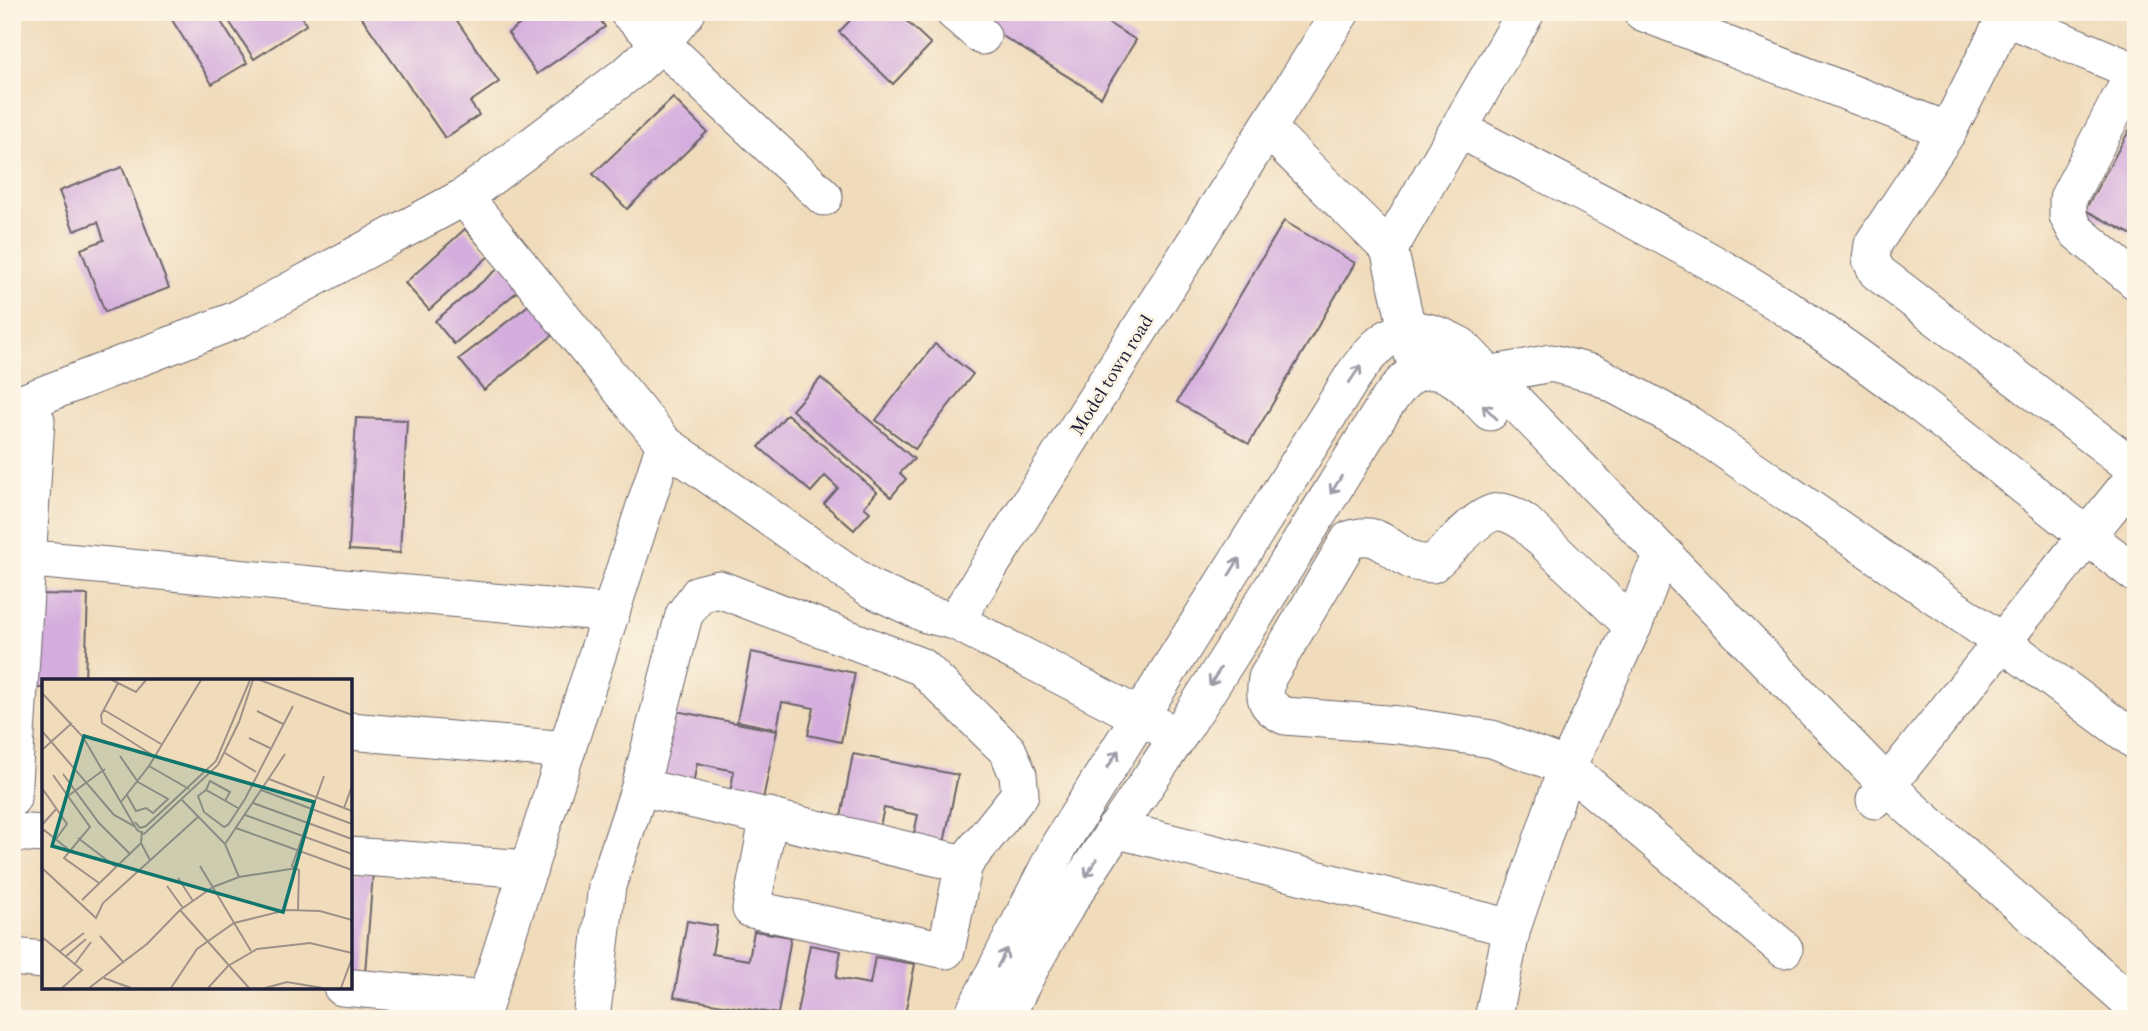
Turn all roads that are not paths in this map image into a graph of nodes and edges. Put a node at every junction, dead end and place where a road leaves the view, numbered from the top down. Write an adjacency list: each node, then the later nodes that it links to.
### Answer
1 (628, 12): 9 (street)
2 (687, 12): 9 (street)
3 (954, 12): 8 (street)
4 (1341, 12): 11 (street, Model town road)
5 (1526, 12): 12 (street)
6 (1642, 12): 13 (street)
7 (2007, 15): 10 (street); 13 (street)
8 (982, 36)
9 (661, 43): 14 (street); 15 (street)
10 (2135, 72): 17 (street)
11 (1268, 129): 16 (street); 31 (street, Model town road)
12 (1459, 129): 16 (street); 26 (street)
13 (1948, 131): 24 (street)
14 (464, 197): 21 (street); 23 (street)
15 (824, 197)
16 (1389, 249): 18 (street)
17 (2136, 281)
18 (1408, 331): 19 (street); 20 (street); 35 (street, one-way to 18)
19 (1416, 373): 28 (street, one-way to 19); 37 (street, one-way to 37)
20 (1489, 375): 28 (street); 33 (street)
21 (12, 407)
22 (12, 419): 27 (street)
23 (665, 444): 30 (street); 31 (street)
24 (2136, 468)
25 (2136, 475): 26 (street)
26 (2087, 536): 29 (street); 33 (street)
27 (20, 558): 30 (street); 34 (street)
28 (1659, 564): 32 (street); 42 (street)
29 (2136, 574)
30 (611, 612): 39 (street)
31 (955, 621): 35 (street)
32 (1633, 626): 40 (street); 40 (street)
33 (2002, 642): 38 (street); 42 (street)
34 (25, 702): 43 (street)
35 (1140, 716): 37 (street); 59 (street, one-way to 35)
36 (352, 731): 39 (street)
37 (1177, 738): 45 (street)
38 (2136, 741)
39 (567, 750): 50 (street)
40 (1567, 767): 51 (street); 52 (street)
41 (640, 787): 44 (street); 49 (street); 58 (street)
42 (1881, 792): 56 (street); 62 (street)
43 (12, 798)
44 (768, 816): 49 (street); 49 (street)
45 (1115, 829): 51 (street); 60 (street, one-way to 60)
46 (12, 832): 47 (street)
47 (42, 834)
48 (352, 856): 50 (street)
49 (964, 864)
50 (529, 869): 57 (street)
51 (1512, 928): 61 (street)
52 (1784, 949)
53 (12, 957): 54 (street)
54 (42, 960)
55 (352, 989): 57 (street)
56 (2136, 1007)
57 (483, 1009)
58 (591, 1019)
59 (971, 1019)
60 (1005, 1019)
61 (1493, 1019)
62 (2122, 1019)

